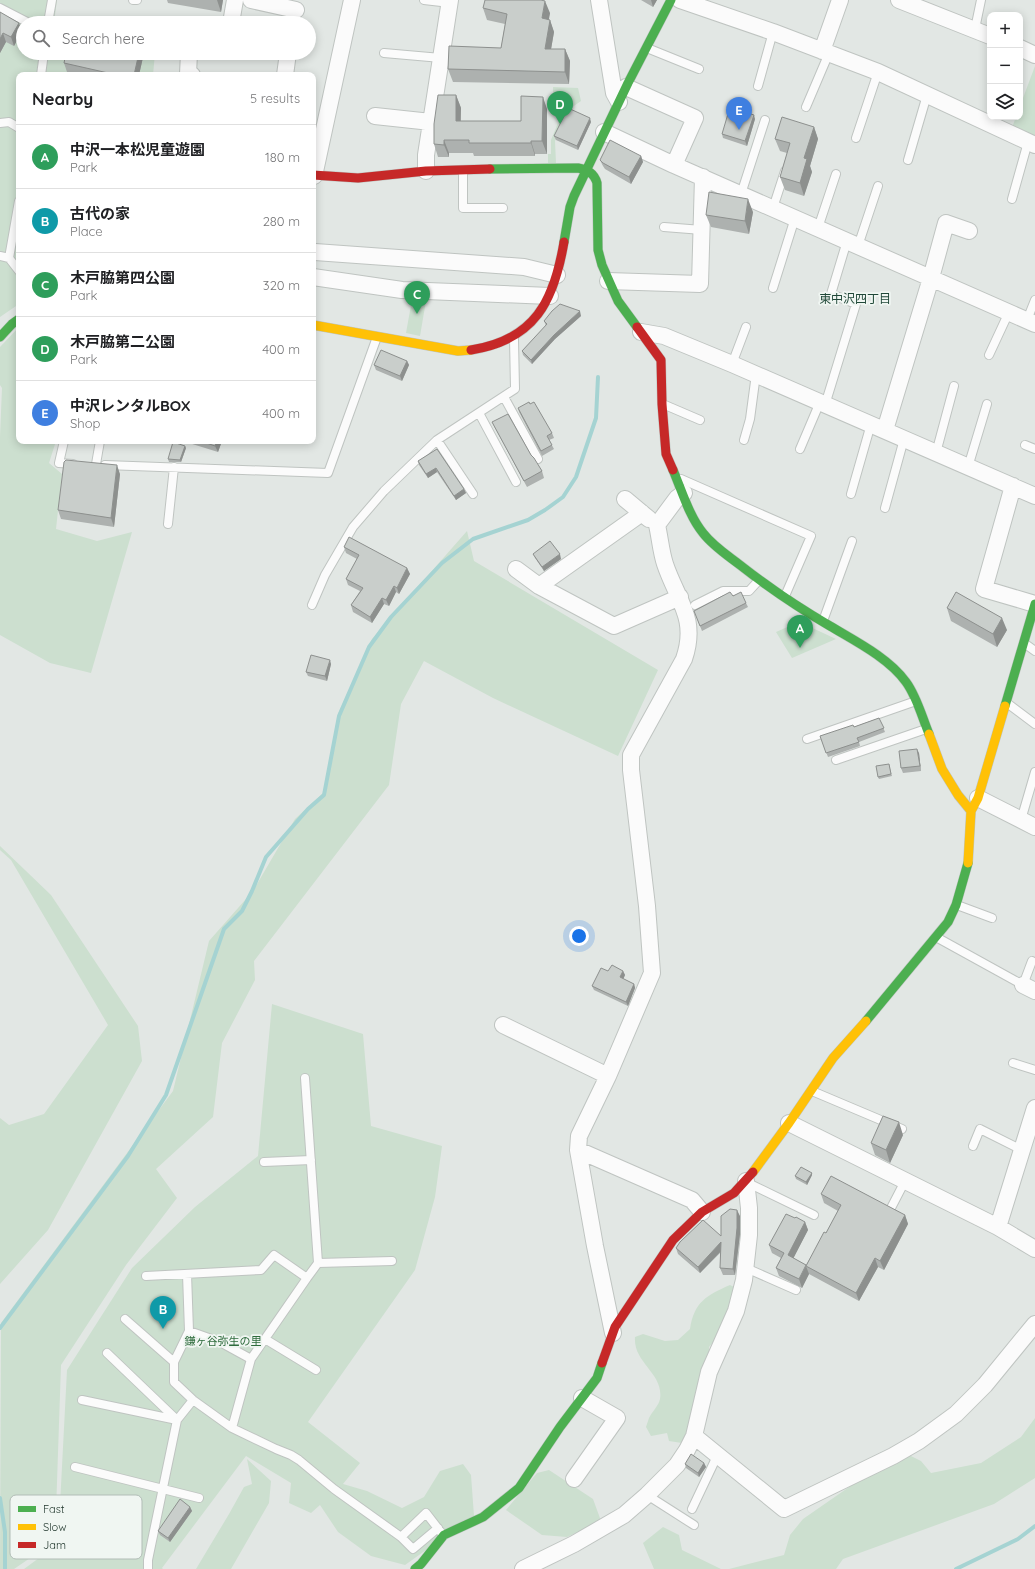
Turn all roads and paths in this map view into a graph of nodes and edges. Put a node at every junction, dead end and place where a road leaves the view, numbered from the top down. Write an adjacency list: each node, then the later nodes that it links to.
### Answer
1 (52, 0): 18 (lane)
2 (133, 0): 3 (lane)
3 (137, 0)
4 (235, 0): 19 (street)
5 (251, 0): 16 (street)
6 (352, 0): 51 (street)
7 (424, 0): 14 (lane)
8 (600, 0): 38 (street)
9 (671, 0): 23 (street)
10 (680, 0): 21 (street)
11 (840, 0): 25 (street)
12 (899, 0): 20 (street)
13 (981, 0): 20 (lane)
14 (450, 1): 24 (street)
15 (0, 8): 17 (lane)
16 (296, 11)
17 (16, 16)
18 (49, 16)
19 (232, 16)
20 (975, 29): 22 (street)
21 (773, 32): 25 (street); 35 (lane)
22 (987, 35)
23 (646, 48): 30 (lane); 36 (street)
24 (444, 52): 26 (lane); 42 (street)
25 (825, 52): 34 (street); 39 (lane)
26 (384, 53)
27 (43, 60): 31 (lane)
28 (189, 60): 32 (street)
29 (287, 60): 33 (street)
30 (699, 69)
31 (41, 72)
32 (188, 72)
33 (285, 72)
34 (878, 72): 37 (street); 46 (lane)
35 (758, 86)
36 (626, 87): 38 (street); 50 (street)
37 (927, 95): 47 (street); 48 (lane)
38 (618, 102): 45 (street)
39 (806, 107)
40 (375, 116): 42 (street)
41 (765, 120): 59 (lane)
42 (431, 122): 54 (street)
43 (0, 123): 44 (lane)
44 (16, 126)
45 (604, 132): 50 (street); 53 (street)
46 (856, 138)
47 (1032, 143): 60 (lane)
48 (908, 160)
49 (787, 164): 62 (lane)
50 (674, 165): 57 (street)
51 (316, 166)
52 (463, 169): 53 (street); 54 (street); 61 (lane)
53 (588, 170): 74 (street); 77 (street)
54 (426, 171): 56 (street)
55 (836, 174): 66 (lane)
56 (316, 175)
57 (703, 177): 59 (street); 67 (street)
58 (878, 186): 69 (lane)
59 (740, 194): 62 (street)
60 (1012, 199)
61 (503, 208)
62 (773, 208): 64 (street)
63 (16, 218): 72 (lane)
64 (795, 218): 66 (street); 78 (lane)
65 (664, 227): 67 (lane)
66 (818, 228): 69 (street)
67 (702, 230): 77 (street)
68 (969, 231): 76 (street)
69 (852, 244): 76 (street); 95 (lane)
70 (316, 252): 74 (street)
71 (0, 256): 72 (lane)
72 (9, 258): 73 (lane)
73 (16, 268)
74 (557, 275): 79 (street)
75 (316, 278): 79 (street)
76 (931, 278): 81 (street); 100 (street)
77 (608, 282): 86 (street)
78 (773, 288)
79 (550, 296): 87 (street)
80 (1035, 300): 83 (lane)
81 (1009, 312): 83 (street); 90 (lane)
82 (16, 321): 88 (street)
83 (1031, 322)
84 (316, 326): 89 (street)
85 (746, 327): 91 (lane)
86 (641, 332): 91 (street); 96 (street)
87 (514, 336): 89 (street); 94 (lane)
88 (0, 337)
89 (377, 337): 113 (lane)
90 (989, 355)
91 (732, 364): 92 (street)
92 (756, 374): 95 (street); 103 (lane)
93 (954, 386): 109 (lane)
94 (504, 397): 98 (lane); 110 (lane)
95 (823, 403): 100 (street); 107 (lane)
96 (662, 404): 99 (lane); 114 (street)
97 (987, 404): 112 (lane)
98 (479, 413): 102 (lane); 115 (lane)
99 (700, 420)
100 (878, 427): 101 (street); 119 (lane)
101 (904, 439): 109 (street); 122 (lane)
102 (437, 440): 118 (lane); 133 (lane)
103 (744, 440)
104 (63, 444): 111 (lane)
105 (99, 444): 111 (lane)
106 (1026, 445): 108 (lane)
107 (800, 449)
108 (1035, 449)
109 (936, 452): 112 (street)
110 (538, 459)
111 (89, 464): 113 (lane)
112 (968, 466): 116 (street)
113 (174, 467): 124 (lane)
114 (677, 477): 117 (street); 130 (lane)
115 (516, 482)
116 (1013, 486): 120 (street); 132 (street)
117 (684, 493): 125 (street); 128 (street)
118 (473, 494)
119 (852, 494)
120 (1035, 496)
121 (625, 498): 123 (street)
122 (885, 508)
123 (642, 512): 125 (street); 129 (street)
124 (168, 524)
125 (657, 525): 131 (street)
126 (852, 541): 135 (lane)
127 (516, 569): 129 (street)
128 (759, 580): 130 (street); 134 (lane)
129 (539, 586): 131 (street)
130 (785, 597): 135 (street)
131 (680, 598): 155 (street)
132 (1035, 604): 136 (street)
133 (312, 605)
134 (695, 605)
135 (823, 622): 138 (street)
136 (1024, 642): 137 (lane); 139 (street)
137 (1035, 651)
138 (916, 701): 141 (street); 142 (lane)
139 (1006, 702): 140 (lane); 145 (street)
140 (1035, 724)
141 (927, 729): 143 (lane); 145 (street)
142 (807, 740)
143 (836, 760)
144 (1035, 772): 146 (lane)
145 (975, 804): 146 (street); 147 (street)
146 (1028, 824)
147 (956, 904): 148 (lane); 149 (street)
148 (992, 918)
149 (936, 937): 151 (lane); 157 (street)
150 (1032, 961): 151 (lane)
151 (1029, 988)
152 (503, 1025): 155 (street)
153 (1013, 1063): 154 (lane)
154 (1035, 1070)
155 (608, 1076): 162 (street)
156 (305, 1078): 164 (lane)
157 (811, 1090): 159 (street); 160 (lane)
158 (1035, 1108): 163 (street)
159 (789, 1123): 166 (street); 167 (street)
160 (902, 1129)
161 (973, 1146): 163 (lane)
162 (578, 1150): 169 (street); 183 (street)
163 (1022, 1150): 171 (street)
164 (311, 1160): 165 (lane); 174 (lane)
165 (264, 1162)
166 (746, 1181): 169 (street); 170 (lane); 175 (street)
167 (905, 1181): 168 (lane); 171 (street)
168 (891, 1208)
169 (702, 1212): 183 (street)
170 (814, 1215)
171 (998, 1227): 172 (street)
172 (1035, 1249)
173 (392, 1261): 174 (lane)
174 (318, 1263): 178 (lane)
175 (746, 1268): 179 (lane); 194 (street)
176 (187, 1274): 177 (lane); 178 (lane); 182 (lane)
177 (146, 1276)
178 (307, 1278): 184 (lane)
179 (796, 1290)
180 (124, 1319): 187 (lane)
181 (1035, 1324): 195 (street)
182 (189, 1331): 186 (lane); 187 (lane)
183 (613, 1333): 189 (street)
184 (266, 1339): 186 (lane); 188 (lane)
185 (107, 1353): 192 (lane)
186 (251, 1359): 193 (lane)
187 (174, 1362): 191 (lane)
188 (316, 1370)
189 (582, 1398): 197 (street); 203 (street)
190 (82, 1400): 192 (lane)
191 (193, 1400): 192 (lane); 193 (lane)
192 (177, 1420): 198 (lane)
193 (232, 1428): 204 (lane)
194 (694, 1436): 195 (street); 199 (street)
195 (718, 1454): 201 (lane)
196 (75, 1467): 198 (lane)
197 (574, 1479)
198 (163, 1489): 200 (lane); 205 (lane)
199 (647, 1495): 202 (lane); 207 (street)
200 (199, 1498)
201 (692, 1509)
202 (694, 1525)
203 (441, 1532): 204 (lane); 204 (lane); 206 (street)
204 (401, 1537)
205 (148, 1569)
206 (415, 1569)
207 (523, 1569)

